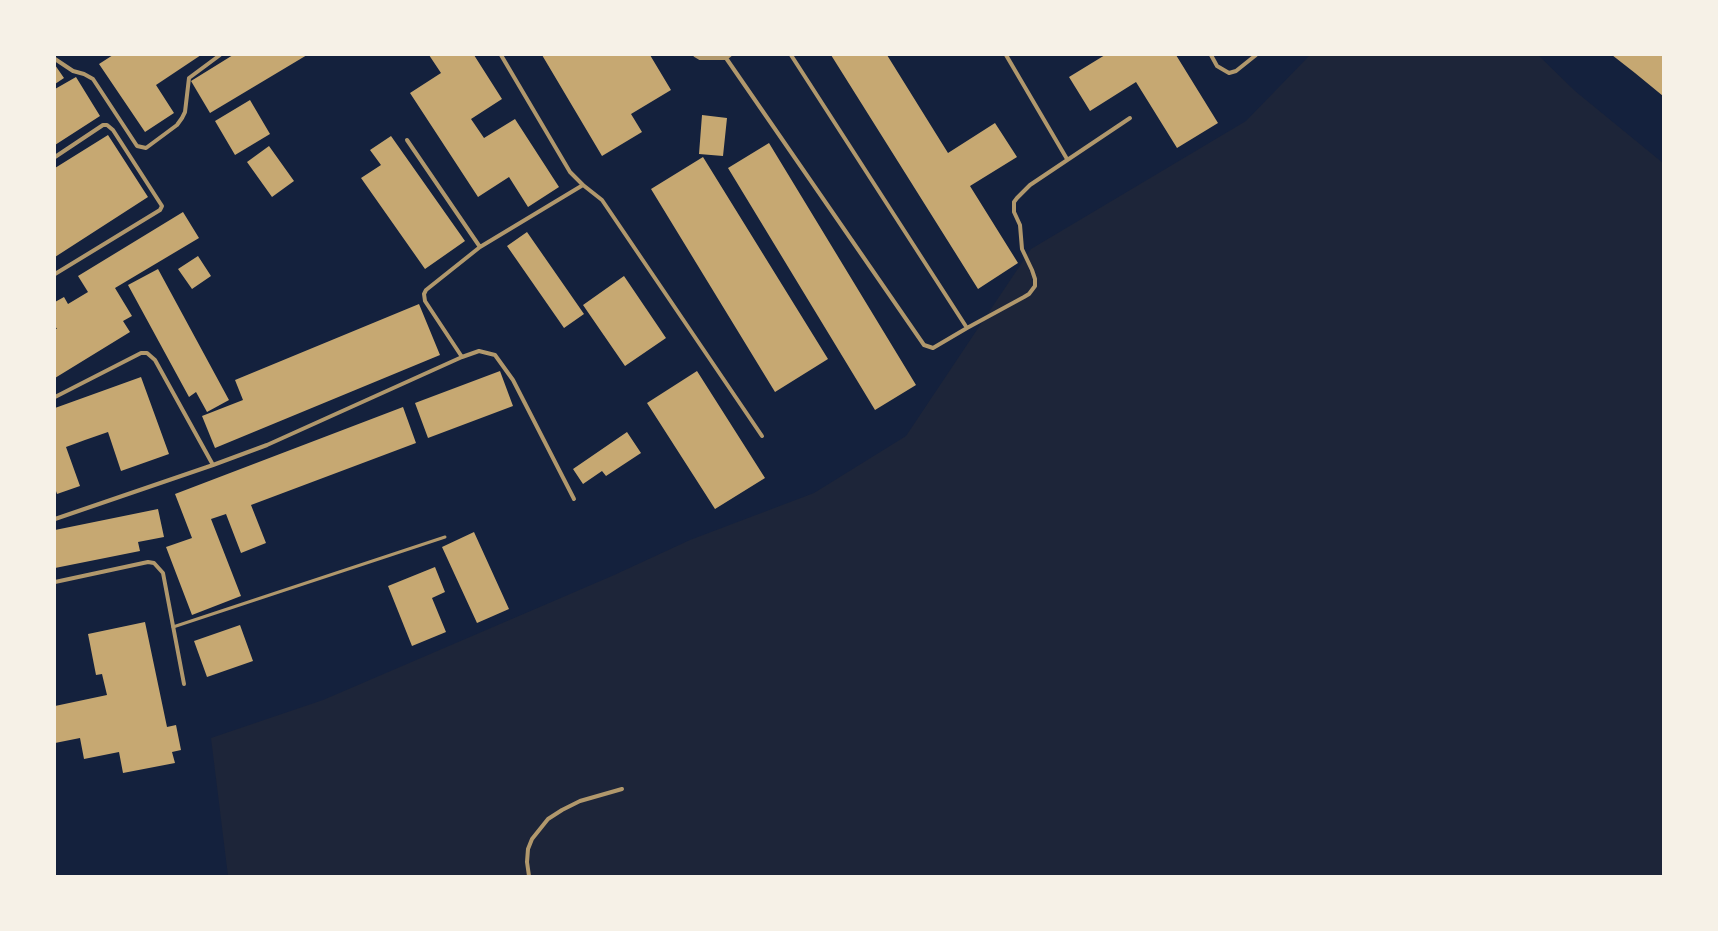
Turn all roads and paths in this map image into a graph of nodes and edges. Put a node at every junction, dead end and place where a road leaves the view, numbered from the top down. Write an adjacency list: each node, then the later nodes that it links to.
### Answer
1 (220, 55): 9 (street)
2 (501, 55): 14 (street)
3 (695, 55): 8 (street)
4 (791, 55): 17 (street)
5 (1006, 55): 13 (street)
6 (1211, 55): 7 (street)
7 (1256, 55)
8 (728, 56): 17 (street)
9 (55, 59)
10 (1130, 118): 13 (street)
11 (407, 140): 15 (street)
12 (55, 156): 16 (street)
13 (1067, 159): 17 (street)
14 (583, 185): 15 (street); 20 (street)
15 (480, 247): 18 (street)
16 (55, 274)
17 (967, 328)
18 (462, 357): 21 (street); 22 (street)
19 (55, 397): 21 (street)
20 (762, 436)
21 (213, 465): 23 (street)
22 (574, 499)
23 (55, 519)
24 (446, 537): 26 (lane)
25 (55, 582): 26 (street)
26 (173, 627): 27 (street)
27 (184, 684)
28 (622, 789): 29 (street)
29 (529, 876)

